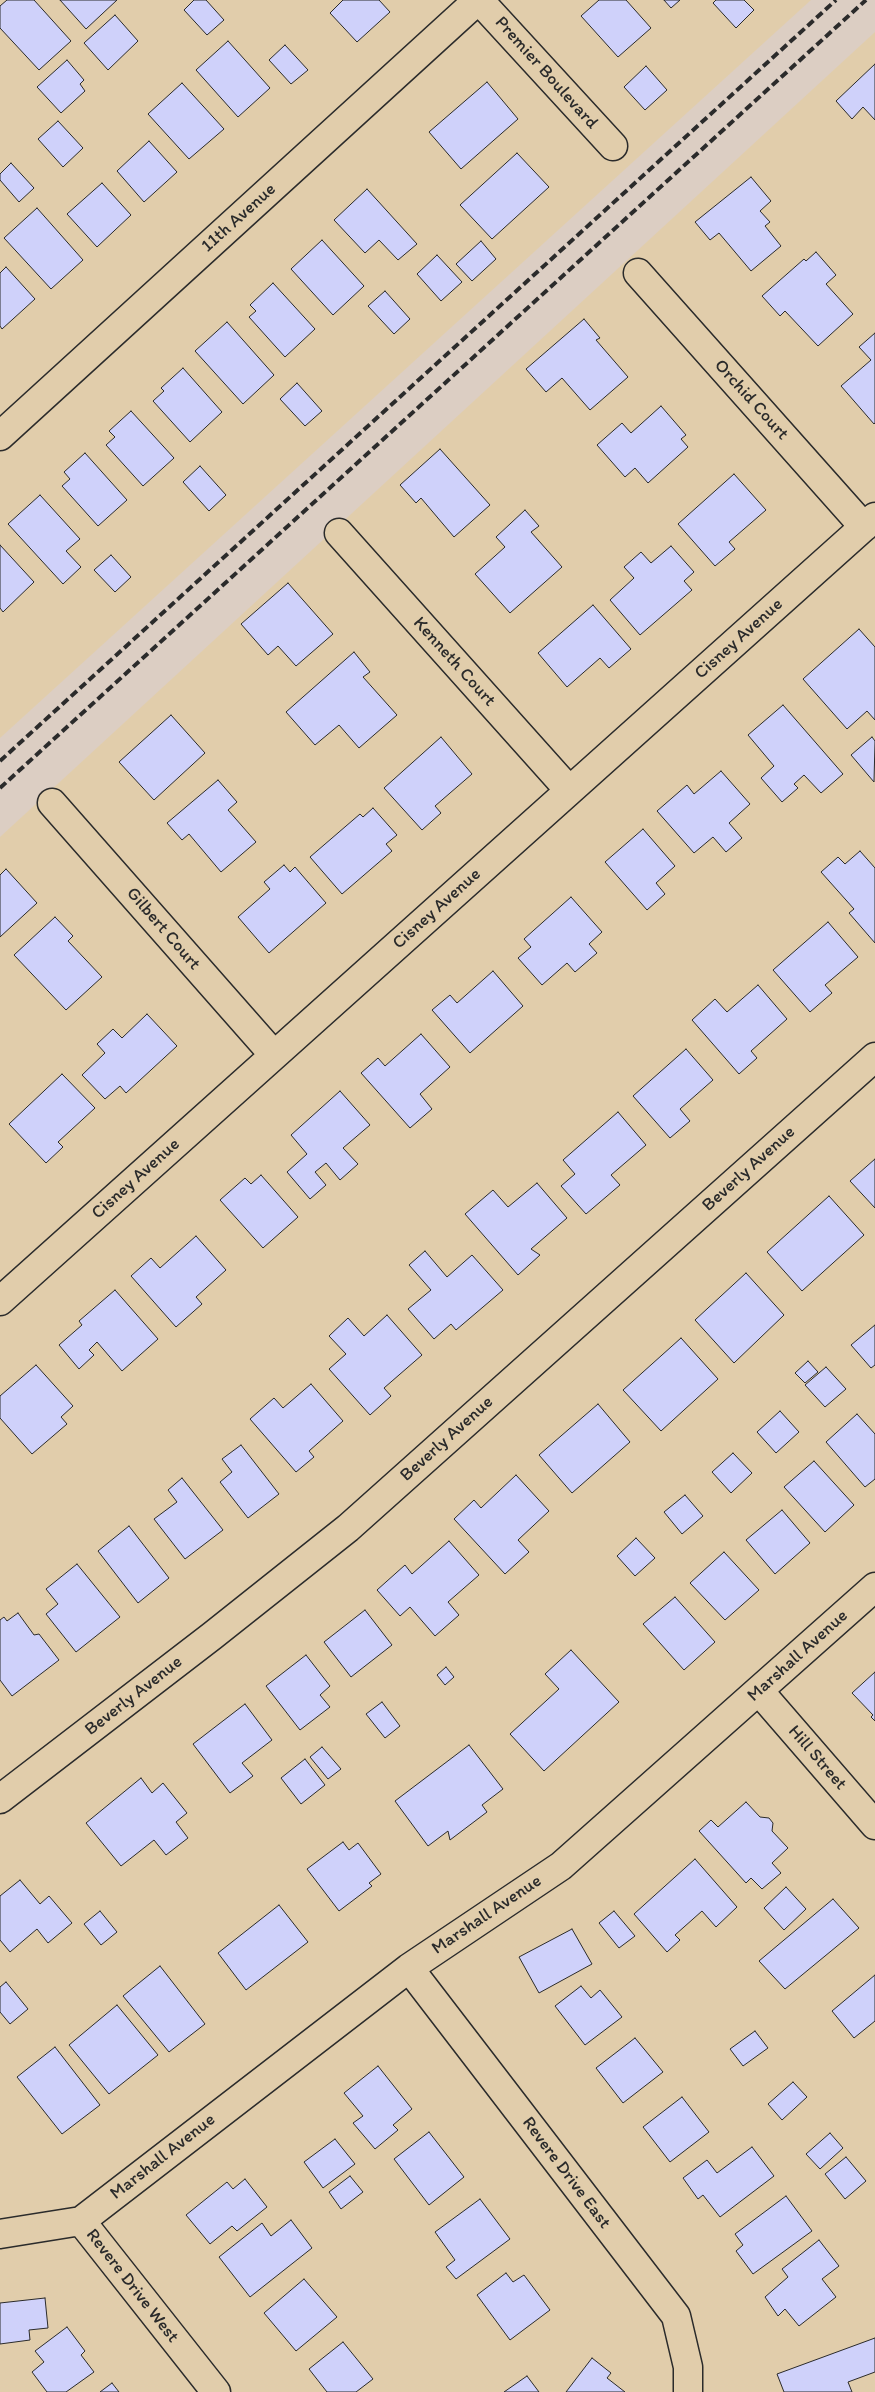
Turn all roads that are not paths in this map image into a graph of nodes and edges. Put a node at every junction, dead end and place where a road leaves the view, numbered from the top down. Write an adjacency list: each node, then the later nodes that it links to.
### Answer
1 (478, 0): 2 (street, Premier Boulevard); 4 (street, 11th Avenue)
2 (612, 146)
3 (638, 273): 5 (street, Orchid Court)
4 (0, 436)
5 (870, 522): 7 (street, Cisney Avenue)
6 (339, 533): 7 (street, Kenneth Court)
7 (569, 790): 9 (street, Cisney Avenue)
8 (52, 803): 9 (street, Gilbert Court)
9 (274, 1055): 11 (street, Cisney Avenue)
10 (875, 1057): 14 (street, Beverly Avenue)
11 (0, 1301)
12 (875, 1587): 13 (street, Marshall Avenue)
13 (759, 1691): 15 (street, Hill Street); 16 (street, Marshall Avenue)
14 (0, 1799)
15 (875, 1825)
16 (409, 1968): 17 (street, Marshall Avenue); 20 (street, Revere Drive East)
17 (81, 2221): 18 (street, Revere Drive West); 19 (street, Revere Drive West)
18 (0, 2234)
19 (216, 2392)
20 (688, 2392)

